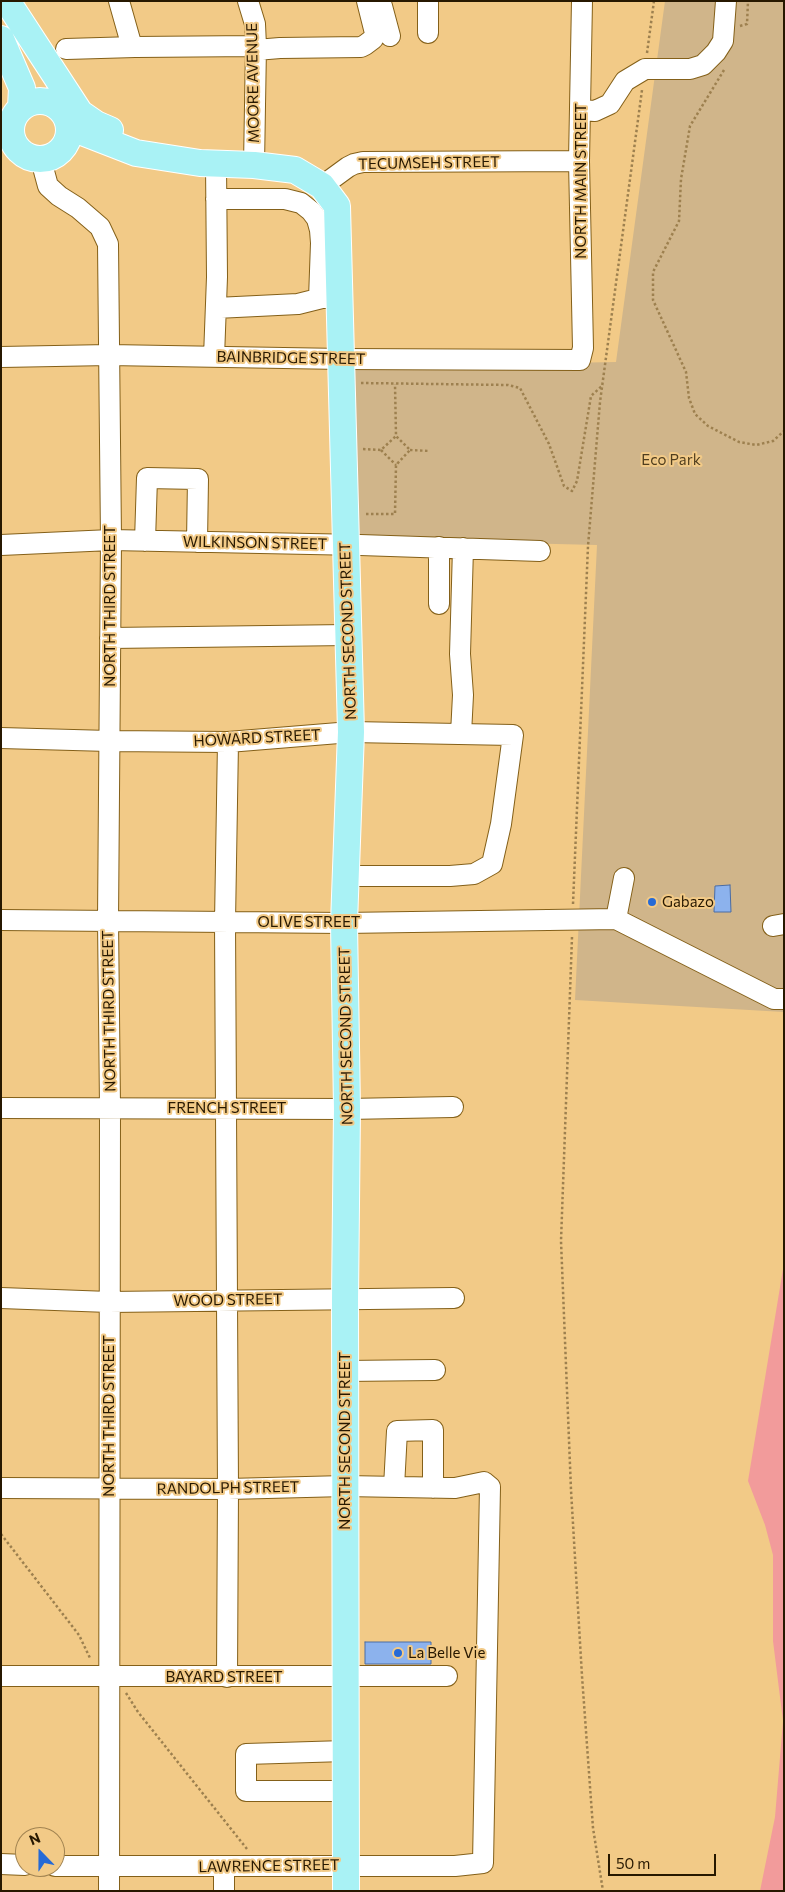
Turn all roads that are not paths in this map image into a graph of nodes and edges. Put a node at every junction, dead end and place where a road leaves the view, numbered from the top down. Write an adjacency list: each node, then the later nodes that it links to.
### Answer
1 (7, 1): 19 (main road, NORTH THIRD STREET)
2 (119, 1): 13 (street)
3 (248, 1): 14 (street, MOORE AVENUE)
4 (367, 1): 14 (street)
5 (381, 1): 11 (street)
6 (428, 1): 10 (street)
7 (582, 1): 17 (street, NORTH MAIN STREET)
8 (726, 1): 17 (street)
9 (1, 15): 16 (main road, NORTH THIRD STREET)
10 (428, 33)
11 (390, 36)
12 (1, 39): 18 (main road)
13 (132, 47): 14 (street); 15 (street)
14 (256, 48): 22 (street, MOORE AVENUE)
15 (66, 49)
16 (50, 102): 18 (main road); 19 (main road, NORTH THIRD STREET)
17 (581, 110): 20 (street, NORTH MAIN STREET)
18 (11, 123): 19 (main road)
19 (63, 137): 21 (main road); 28 (street, NORTH THIRD STREET)
20 (579, 161): 23 (street, TECUMSEH STREET); 32 (street, NORTH MAIN STREET)
21 (208, 163): 22 (main road); 24 (street)
22 (254, 164): 23 (main road)
23 (322, 186): 25 (main road, NORTH SECOND STREET)
24 (216, 199): 25 (street); 27 (street)
25 (329, 243): 26 (main road, NORTH SECOND STREET)
26 (330, 299): 27 (street); 31 (main road, NORTH SECOND STREET)
27 (216, 308): 30 (street)
28 (109, 355): 29 (street, BAINBRIDGE STREET); 30 (street, BAINBRIDGE STREET); 33 (street, NORTH THIRD STREET)
29 (1, 357)
30 (214, 357): 31 (street, BAINBRIDGE STREET)
31 (342, 359): 32 (street, BAINBRIDGE STREET); 36 (main road, NORTH SECOND STREET)
32 (580, 360)
33 (110, 540): 34 (street, WILKINSON STREET); 37 (street, WILKINSON STREET); 43 (street, NORTH THIRD STREET)
34 (145, 541): 35 (street, WILKINSON STREET); 35 (street)
35 (197, 542): 36 (street, WILKINSON STREET)
36 (346, 544): 38 (street, WILKINSON STREET); 42 (main road, NORTH SECOND STREET)
37 (1, 545)
38 (439, 547): 39 (street, WILKINSON STREET); 41 (street)
39 (463, 548): 40 (street, WILKINSON STREET); 45 (street)
40 (540, 551)
41 (439, 604)
42 (348, 635): 43 (street); 44 (main road, NORTH SECOND STREET)
43 (110, 638): 47 (street, NORTH THIRD STREET)
44 (351, 732): 45 (street, HOWARD STREET); 48 (street, HOWARD STREET); 49 (main road, NORTH SECOND STREET)
45 (461, 734): 49 (street, HOWARD STREET)
46 (1, 738): 47 (street, HOWARD STREET)
47 (109, 741): 48 (street, HOWARD STREET); 53 (street, NORTH THIRD STREET)
48 (228, 742): 54 (street)
49 (346, 876): 55 (main road, NORTH SECOND STREET)
50 (624, 878): 51 (street)
51 (616, 919): 55 (street, OLIVE STREET); 56 (street)
52 (1, 920): 53 (street, OLIVE STREET)
53 (108, 920): 54 (street, OLIVE STREET); 57 (street, NORTH THIRD STREET)
54 (225, 922): 55 (street, OLIVE STREET); 60 (street)
55 (344, 923): 61 (main road, NORTH SECOND STREET)
56 (784, 999)
57 (110, 1107): 59 (street, FRENCH STREET); 60 (street, FRENCH STREET); 66 (street, NORTH THIRD STREET)
58 (453, 1107): 61 (street, FRENCH STREET)
59 (1, 1108)
60 (226, 1108): 61 (street, FRENCH STREET); 65 (street)
61 (347, 1109): 64 (main road, NORTH SECOND STREET)
62 (1, 1298): 66 (street, WOOD STREET)
63 (454, 1298): 64 (street, WOOD STREET)
64 (345, 1299): 65 (street, WOOD STREET); 68 (main road, NORTH SECOND STREET)
65 (227, 1300): 66 (street, WOOD STREET); 74 (street)
66 (109, 1302): 73 (street, NORTH THIRD STREET)
67 (435, 1370): 68 (street)
68 (345, 1371): 69 (main road, NORTH SECOND STREET)
69 (345, 1486): 70 (street, RANDOLPH STREET); 74 (street, RANDOLPH STREET); 79 (main road, NORTH SECOND STREET)
70 (394, 1487): 72 (street, RANDOLPH STREET); 72 (street)
71 (1, 1488): 73 (street, RANDOLPH STREET)
72 (433, 1488): 82 (street, RANDOLPH STREET)
73 (108, 1489): 74 (street, RANDOLPH STREET); 76 (street, NORTH THIRD STREET)
74 (228, 1489): 78 (street)
75 (1, 1676): 76 (street, BAYARD STREET)
76 (108, 1676): 78 (street, BAYARD STREET); 88 (street, NORTH THIRD STREET)
77 (447, 1676): 79 (street, BAYARD STREET)
78 (227, 1677): 79 (street, BAYARD STREET)
79 (345, 1677): 80 (main road, NORTH SECOND STREET)
80 (345, 1751): 81 (main road, NORTH SECOND STREET); 81 (street)
81 (346, 1791): 85 (main road, NORTH SECOND STREET)
82 (483, 1863): 85 (street, LAWRENCE STREET)
83 (1, 1864): 84 (street)
84 (15, 1865)
85 (346, 1865): 87 (street, LAWRENCE STREET); 91 (main road, NORTH SECOND STREET)
86 (65, 1866): 88 (street, LAWRENCE STREET)
87 (224, 1866): 88 (street, LAWRENCE STREET); 90 (street)
88 (109, 1867): 89 (street, NORTH THIRD STREET)
89 (109, 1891)
90 (224, 1891)
91 (346, 1891)

